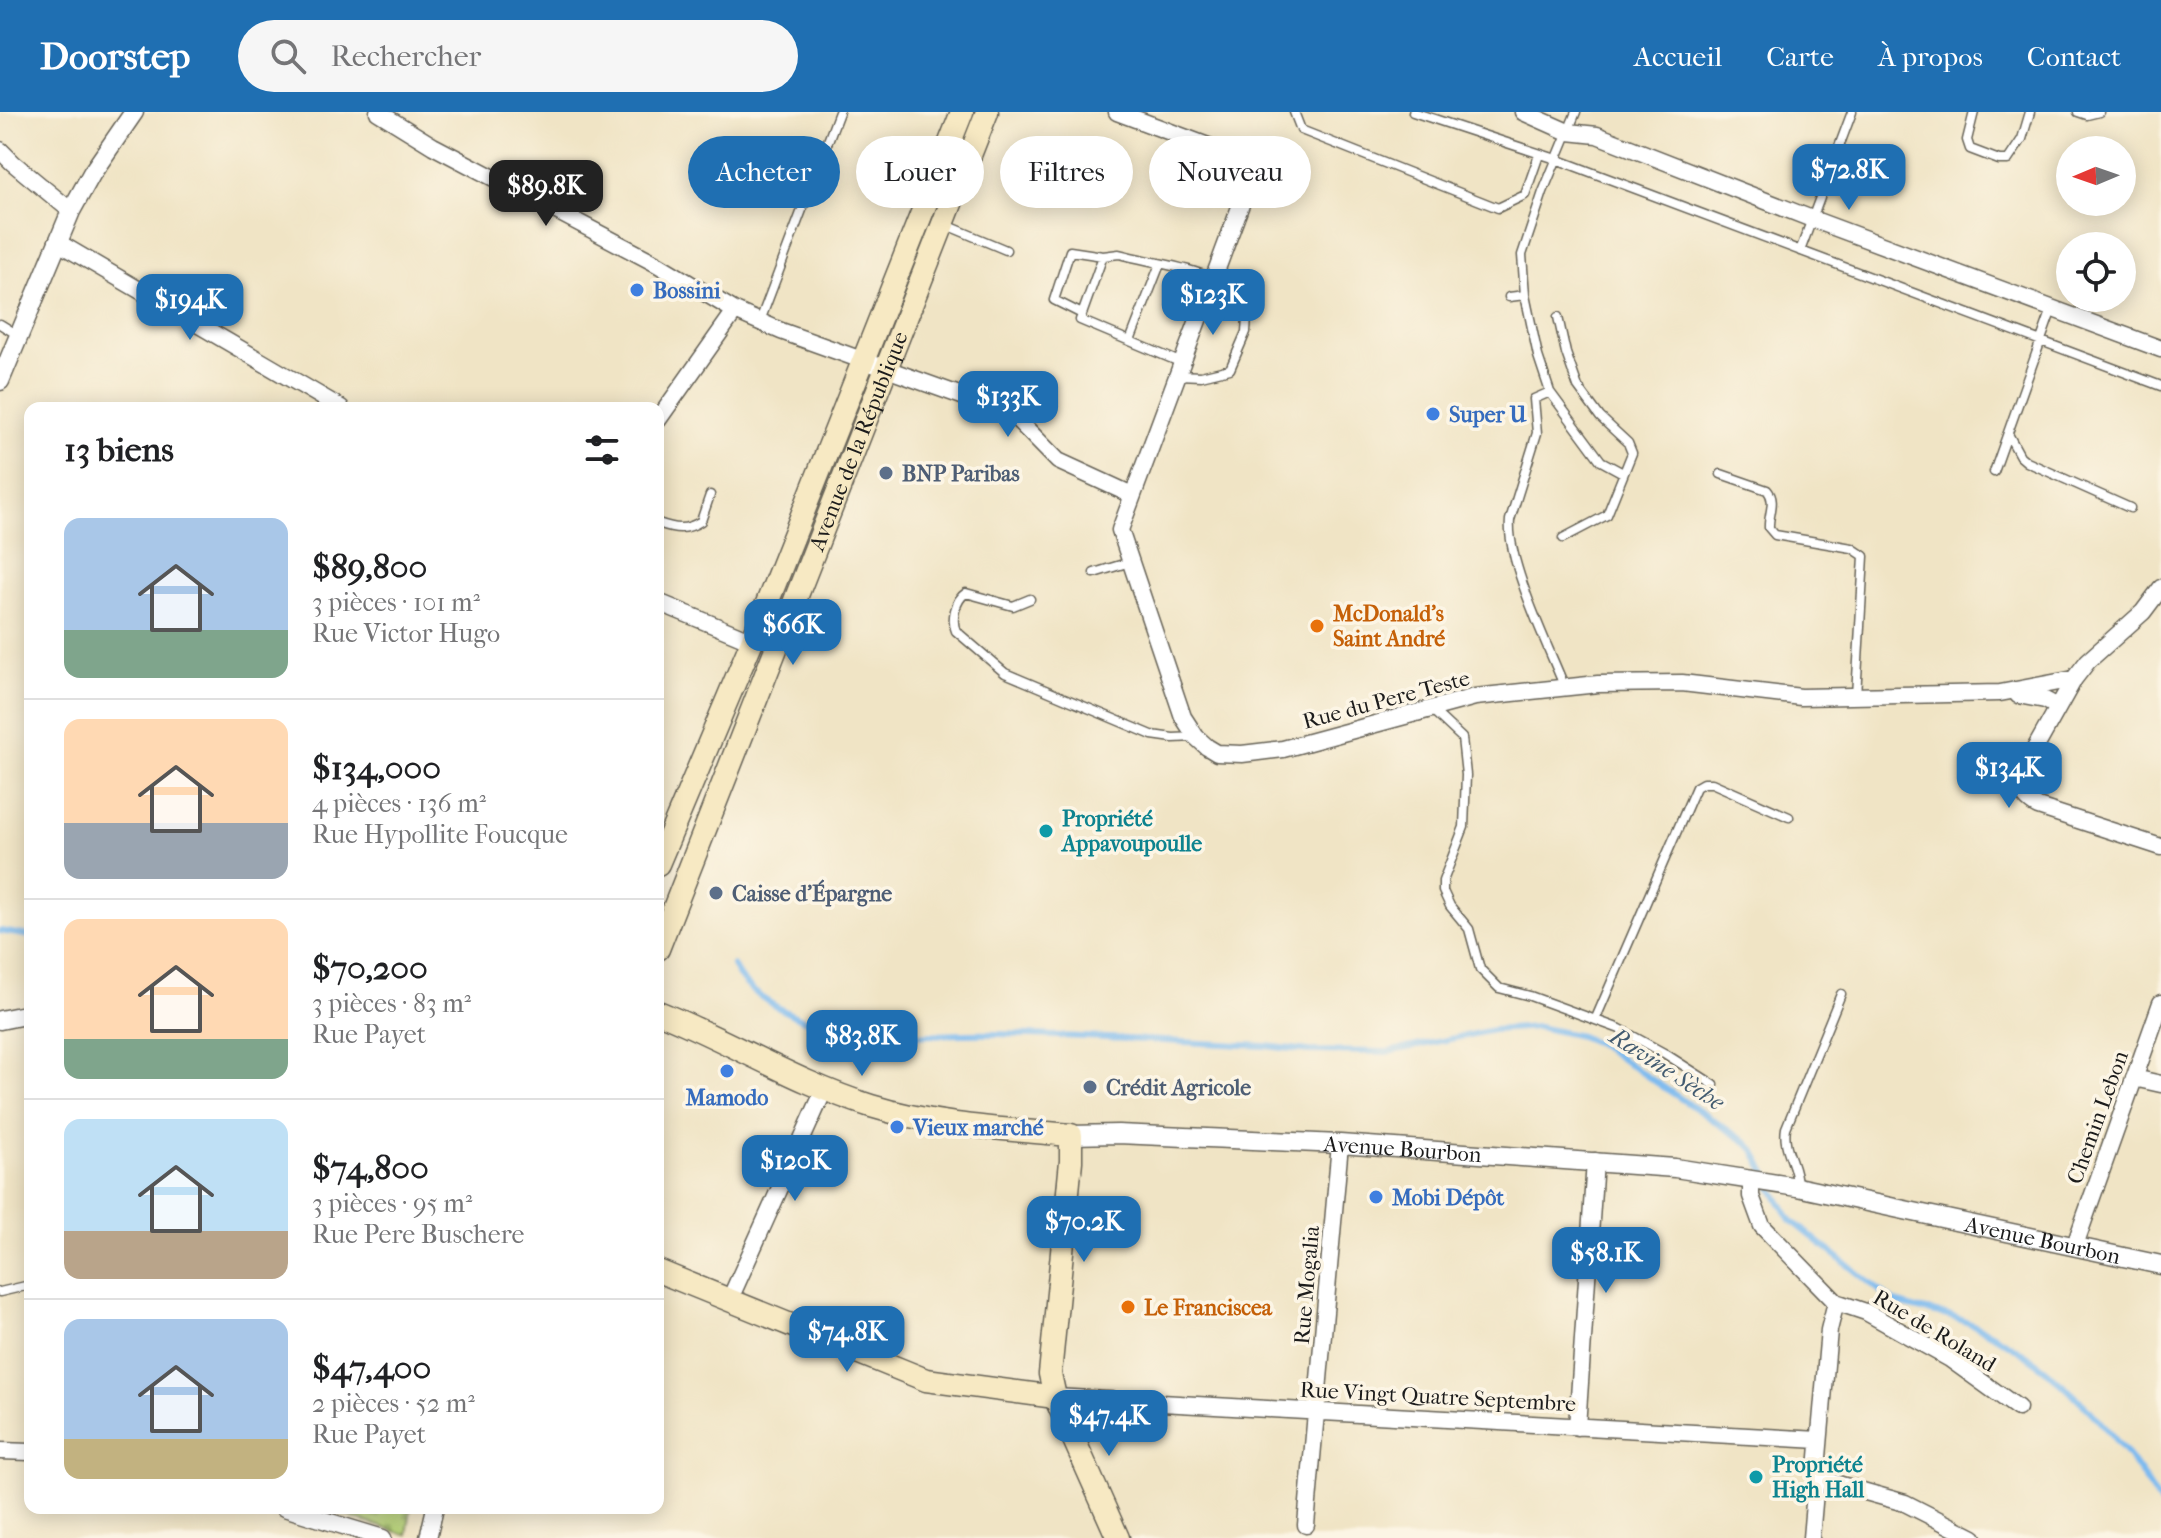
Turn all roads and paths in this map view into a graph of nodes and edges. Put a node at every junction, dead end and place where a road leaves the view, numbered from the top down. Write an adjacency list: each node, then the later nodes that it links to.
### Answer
1 (134, 112): 20 (street)
2 (378, 112): 29 (street)
3 (839, 112): 36 (lane)
4 (962, 112): 43 (main road, Avenue de la République)
5 (987, 112): 22 (main road, Avenue de la République)
6 (1117, 112): 28 (street)
7 (1294, 112): 18 (lane)
8 (1413, 112): 18 (lane)
9 (1523, 112): 16 (street)
10 (1576, 112): 16 (lane)
11 (1852, 112): 21 (lane)
12 (1974, 112): 13 (lane)
13 (2030, 112)
14 (2078, 112): 15 (lane)
15 (2099, 112)
16 (1568, 132): 19 (lane); 21 (street)
17 (0, 150): 20 (street)
18 (1539, 155): 19 (lane)
19 (1556, 159): 25 (lane); 30 (lane)
20 (71, 211): 23 (street)
21 (1812, 219): 25 (lane); 32 (street)
22 (944, 224): 24 (lane); 44 (main road, Avenue de la République)
23 (57, 242): 39 (street); 49 (street)
24 (1006, 250)
25 (1800, 251): 41 (lane)
26 (1103, 256): 27 (lane); 34 (lane); 34 (lane)
27 (1160, 264): 28 (lane); 40 (lane)
28 (1214, 278): 45 (street); 45 (lane)
29 (711, 295): 33 (street); 38 (street)
30 (1525, 295): 31 (lane); 48 (lane)
31 (1509, 297)
32 (2052, 309): 41 (lane); 42 (street)
33 (735, 311): 36 (street); 38 (street)
34 (1082, 314): 40 (lane)
35 (1558, 317): 53 (lane)
36 (759, 322): 43 (street)
37 (0, 324): 39 (lane)
38 (720, 331): 50 (street)
39 (19, 335): 46 (street)
40 (1130, 341): 45 (lane)
41 (2041, 342): 47 (lane); 51 (lane)
42 (2161, 349)
43 (863, 360): 44 (street); 65 (main road, Avenue de la République)
44 (886, 369): 56 (street); 76 (main road, Avenue de la République)
45 (1180, 369): 56 (street)
46 (0, 381)
47 (2161, 386)
48 (1550, 392): 53 (lane); 67 (lane)
49 (331, 402)
50 (664, 411)
51 (2008, 434): 52 (lane); 57 (lane)
52 (1994, 472)
53 (1623, 473): 59 (lane)
54 (1721, 474): 69 (lane)
55 (710, 495): 58 (lane)
56 (1132, 495): 60 (street)
57 (2130, 508)
58 (664, 525)
59 (1563, 538)
60 (1130, 562): 61 (lane); 72 (street)
61 (1094, 573)
62 (2161, 588): 66 (street)
63 (1030, 599): 72 (lane)
64 (664, 604): 65 (street)
65 (752, 641): 75 (main road, Avenue de la République)
66 (2074, 679): 68 (street, Rue du Pere Teste); 70 (street)
67 (1565, 688): 69 (street, Rue du Pere Teste); 71 (street, Rue du Pere Teste)
68 (2000, 693): 69 (street, Rue du Pere Teste); 70 (street)
69 (1856, 696)
70 (2058, 707): 74 (street)
71 (1430, 708): 72 (street, Rue du Pere Teste); 81 (lane)
72 (1196, 737)
73 (1789, 817): 81 (lane)
74 (2161, 847)
75 (664, 850)
76 (664, 934)
77 (1841, 994): 91 (lane)
78 (2161, 1003): 83 (street, Chemin Lebon)
79 (24, 1015): 82 (street)
80 (664, 1015): 86 (main road, Avenue Bourbon)
81 (1596, 1018): 85 (lane)
82 (0, 1020)
83 (2134, 1078): 84 (street); 92 (street, Chemin Lebon)
84 (2161, 1084)
85 (1714, 1085)
86 (825, 1088): 87 (main road, Avenue Bourbon); 97 (street)
87 (1071, 1135): 88 (street, Avenue Bourbon); 99 (main road)
88 (1340, 1144): 89 (street, Avenue Bourbon); 101 (street, Rue Mogalia)
89 (1595, 1161): 90 (street, Avenue Bourbon); 102 (street)
90 (1755, 1180): 91 (street, Avenue Bourbon); 98 (street, Rue de Roland)
91 (1792, 1187): 92 (street, Avenue Bourbon)
92 (2075, 1245): 93 (street, Avenue Bourbon)
93 (2161, 1265)
94 (664, 1274): 97 (main road)
95 (24, 1286): 96 (lane)
96 (0, 1292)
97 (729, 1301): 99 (main road)
98 (1836, 1302): 100 (street, Rue de Roland); 103 (street)
99 (1055, 1397): 101 (street, Rue Vingt Quatre Septembre); 112 (main road)
100 (2018, 1408)
101 (1317, 1411): 102 (street, Rue Vingt Quatre Septembre); 109 (street, Rue Mogalia)
102 (1577, 1427): 103 (street, Rue Vingt Quatre Septembre)
103 (1819, 1440): 106 (street)
104 (0, 1451): 105 (street)
105 (24, 1452)
106 (1816, 1478): 113 (street); 114 (street)
107 (304, 1514): 110 (street)
108 (434, 1514): 111 (street)
109 (1306, 1525)
110 (383, 1538)
111 (428, 1538)
112 (1118, 1538)
113 (1811, 1538)
114 (1974, 1538)

